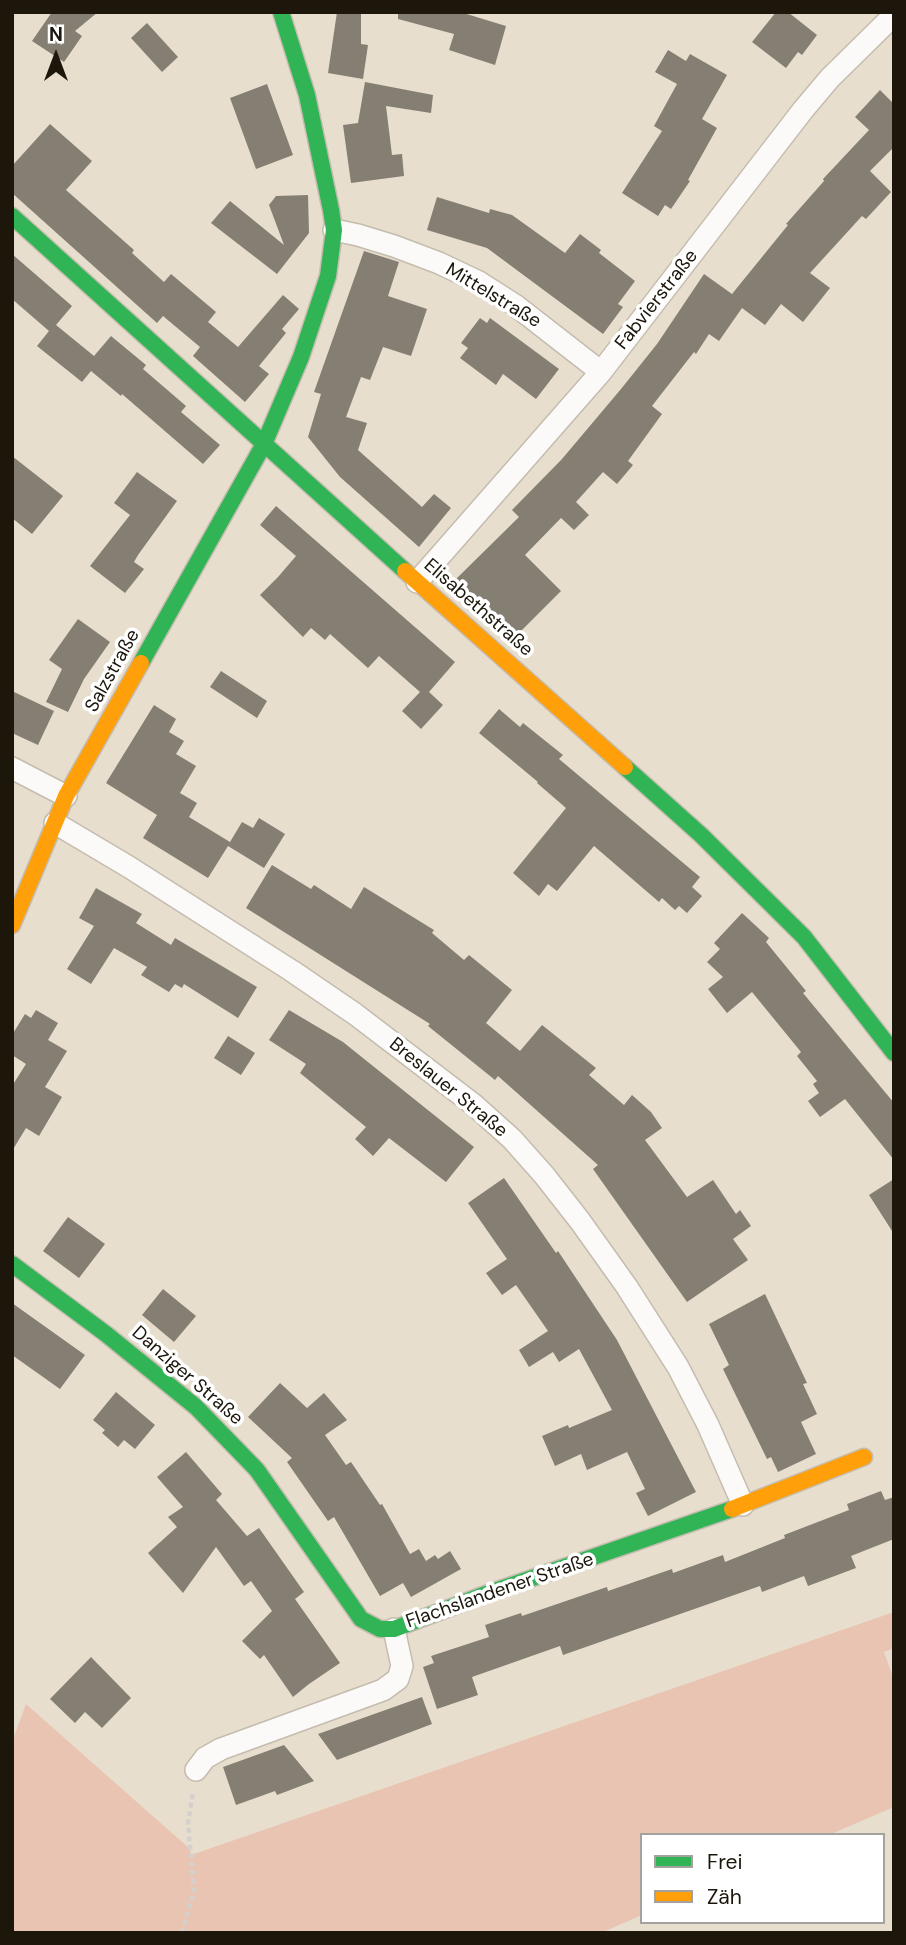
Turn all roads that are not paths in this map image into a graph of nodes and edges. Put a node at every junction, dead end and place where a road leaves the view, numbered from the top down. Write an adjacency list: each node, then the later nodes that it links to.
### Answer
1 (281, 12): 4 (street, Salzstraße)
2 (894, 15): 5 (street, Fabvierstraße)
3 (12, 216): 6 (street, Elisabethstraße)
4 (334, 230): 5 (street, Mittelstraße); 6 (street, Salzstraße)
5 (601, 372): 7 (street, Fabvierstraße)
6 (264, 444): 7 (street, Elisabethstraße); 9 (street, Salzstraße)
7 (417, 582): 12 (street, Elisabethstraße)
8 (12, 768): 9 (street)
9 (66, 796): 10 (street, Salzstraße)
10 (55, 823): 11 (street, Salzstraße); 15 (street, Breslauer Straße)
11 (12, 925)
12 (894, 1053)
13 (12, 1264): 16 (street, Danziger Straße)
14 (864, 1457): 15 (street, Flachslandener Straße)
15 (743, 1505): 16 (street, Flachslandener Straße)
16 (394, 1629): 17 (street, Flachslandener Straße)
17 (196, 1770)

